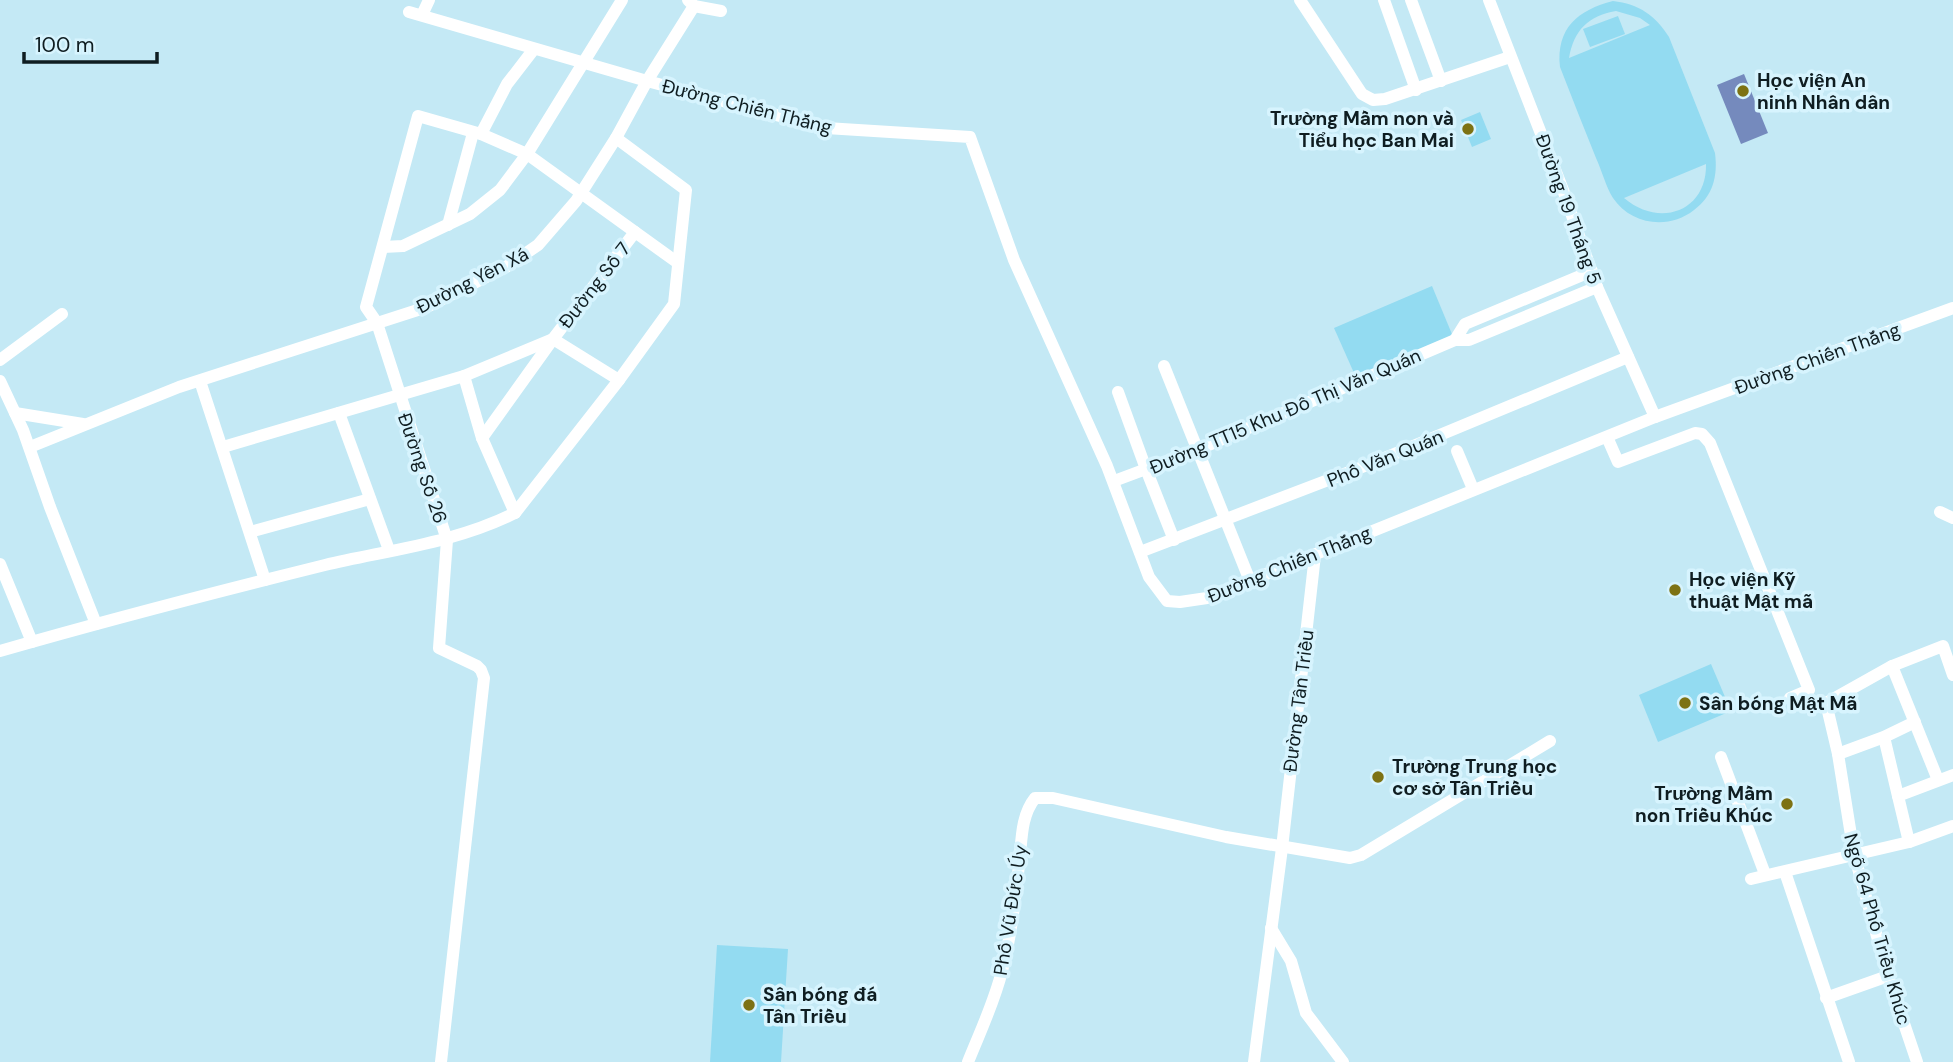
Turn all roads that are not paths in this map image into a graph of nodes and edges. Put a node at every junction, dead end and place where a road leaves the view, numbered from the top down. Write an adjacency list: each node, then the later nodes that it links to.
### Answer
1 (429, 0): 9 (street)
2 (622, 0): 11 (street)
3 (1300, 0): 14 (street)
4 (1411, 0): 13 (street)
5 (1489, 0): 10 (street, Đường 19 Tháng 5)
6 (1387, 1): 14 (street)
7 (691, 3): 8 (street); 12 (street, Đường Yên Xá)
8 (721, 11)
9 (534, 49): 11 (street); 15 (street)
10 (1510, 57): 13 (street); 23 (street, Đường 19 Tháng 5)
11 (585, 62): 12 (street); 17 (street)
12 (647, 81): 16 (street, Đường Yên Xá); 50 (street, Đường Chiến Thắng)
13 (1441, 81): 14 (street)
14 (1416, 90)
15 (477, 133): 17 (street); 19 (street); 21 (street)
16 (616, 138): 18 (street, Đường Yên Xá); 22 (street)
17 (527, 154): 18 (street); 19 (street)
18 (582, 192): 20 (street); 27 (street, Đường Yên Xá)
19 (448, 225): 21 (street)
20 (635, 232): 22 (street); 28 (street, Đường Số 7)
21 (383, 247): 27 (street, Đường Số 26)
22 (678, 263): 34 (street)
23 (1592, 271): 24 (street, Đường 19 Tháng 5); 29 (street)
24 (1597, 287): 29 (street); 30 (street, Đường 19 Tháng 5)
25 (1953, 308): 41 (street, Đường Chiến Thắng)
26 (62, 314): 31 (street)
27 (377, 323): 36 (street, Đường Yên Xá); 38 (street, Đường Số 26)
28 (553, 339): 33 (street); 34 (street); 44 (street, Đường Số 7)
29 (1455, 340): 47 (street, Đường TT15 Khu Đô Thị Văn Quán)
30 (1628, 357): 41 (street, Đường 19 Tháng 5); 56 (street, Phố Văn Quán)
31 (0, 360)
32 (1164, 366): 47 (street)
33 (464, 376): 38 (street); 44 (street)
34 (619, 380): 54 (street)
35 (0, 381): 39 (street)
36 (200, 381): 42 (street, Đường Yên Xá); 46 (street)
37 (1118, 391): 49 (street)
38 (399, 396): 40 (street); 58 (street, Đường Số 26)
39 (15, 413): 42 (street, Đường Yên Xá); 45 (street)
40 (339, 413): 46 (street); 52 (street)
41 (1655, 416): 43 (street, Đường Chiến Thắng)
42 (87, 424): 45 (street, Đường Yên Xá)
43 (1607, 436): 51 (street, Đường Chiến Thắng); 72 (street)
44 (482, 438): 54 (street)
45 (30, 447): 67 (street)
46 (223, 447): 57 (street)
47 (1197, 450): 49 (street, Đường TT15 Khu Đô Thị Văn Quán); 56 (street)
48 (1457, 451): 51 (street)
49 (1146, 469): 50 (street, Đường TT15 Khu Đô Thị Văn Quán); 59 (street)
50 (1114, 481): 61 (street, Đường Chiến Thắng)
51 (1473, 489): 62 (street, Đường Chiến Thắng)
52 (370, 499): 57 (street); 60 (street)
53 (1940, 512): 55 (street)
54 (515, 513): 58 (street)
55 (1953, 518)
56 (1226, 521): 59 (street, Phố Văn Quán); 65 (street)
57 (250, 532): 64 (street)
58 (447, 540): 60 (street); 91 (street)
59 (1174, 540): 61 (street, Phố Văn Quán)
60 (389, 550): 64 (street)
61 (1140, 552): 65 (street, Đường Chiến Thắng)
62 (1315, 555): 65 (street, Đường Chiến Thắng); 83 (street, Đường Tân Triều)
63 (0, 564): 66 (street)
64 (265, 580): 67 (street)
65 (1250, 581)
66 (4, 586): 68 (street)
67 (96, 624): 68 (street)
68 (32, 642): 69 (street)
69 (0, 651)
70 (1892, 666): 71 (street); 73 (street); 76 (street, Ngõ 64 Phố Triều Khúc)
71 (1953, 675)
72 (1790, 698)
73 (1915, 722): 74 (street); 79 (street)
74 (1884, 737): 76 (street); 80 (street)
75 (1550, 741): 83 (street)
76 (1838, 754): 84 (street, Ngõ 64 Phố Triều Khúc)
77 (1721, 757): 86 (street)
78 (1953, 775): 79 (street)
79 (1938, 780): 80 (street)
80 (1898, 796): 82 (street)
81 (1953, 826): 82 (street)
82 (1909, 842): 84 (street)
83 (1282, 848): 88 (street, Đường Tân Triều); 92 (street, Phố Vũ Đức Úy)
84 (1854, 854): 85 (street); 89 (street, Ngõ 64 Phố Triều Khúc)
85 (1785, 872): 86 (street); 90 (street)
86 (1765, 874): 87 (street)
87 (1751, 879)
88 (1271, 928): 93 (street, Đường Tân Triều); 94 (street)
89 (1888, 976): 90 (street); 96 (street, Ngõ 64 Phố Triều Khúc)
90 (1826, 998): 95 (street)
91 (441, 1062)
92 (968, 1062)
93 (1254, 1062)
94 (1343, 1062)
95 (1849, 1062)
96 (1917, 1062)

